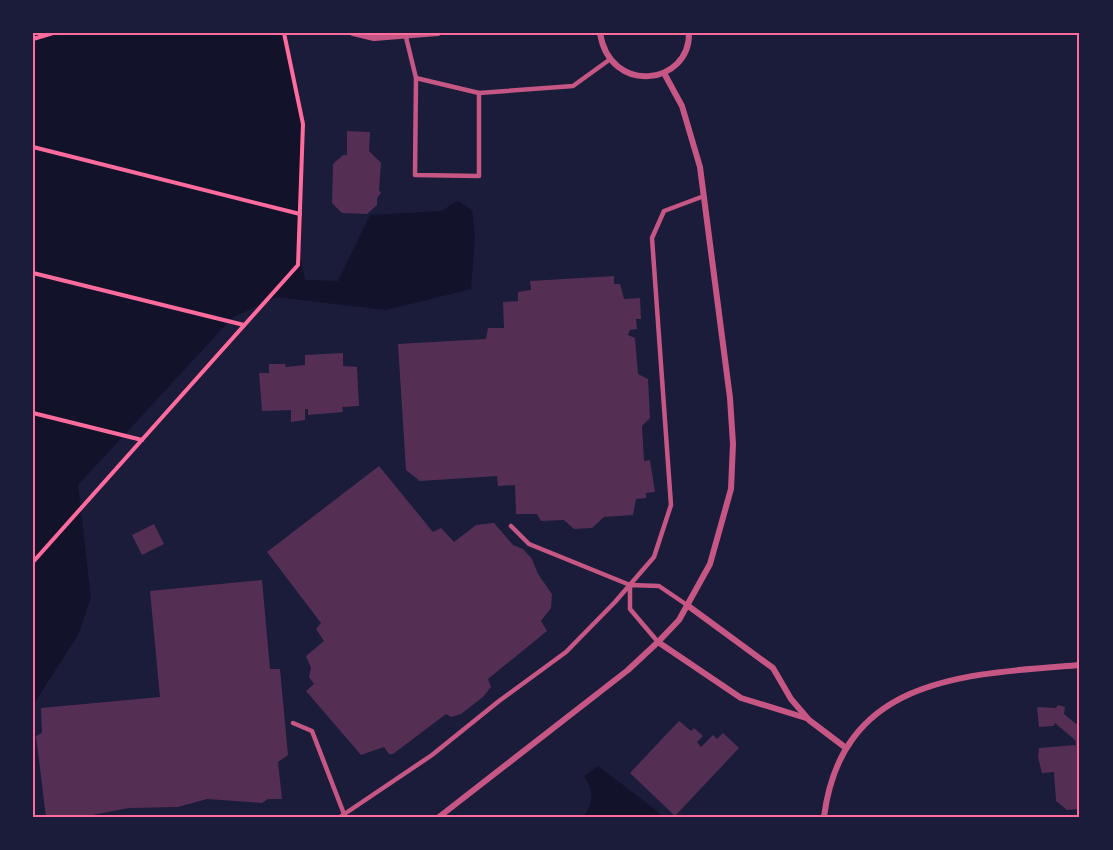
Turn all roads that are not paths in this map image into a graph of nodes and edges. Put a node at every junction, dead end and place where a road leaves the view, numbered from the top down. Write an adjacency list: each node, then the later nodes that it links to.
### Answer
1 (353, 33): 5 (street)
2 (438, 33): 5 (street)
3 (600, 33): 6 (street)
4 (689, 33): 7 (street)
5 (405, 35): 8 (lane)
6 (609, 60): 7 (street); 9 (lane)
7 (664, 73): 10 (street)
8 (416, 78): 9 (lane); 9 (lane)
9 (479, 93)
10 (704, 196): 12 (lane); 13 (street)
11 (511, 526): 12 (lane)
12 (630, 585): 13 (lane); 14 (lane); 19 (lane)
13 (687, 605): 14 (street); 16 (street)
14 (658, 642): 16 (street); 21 (street)
15 (1080, 665): 18 (street)
16 (809, 720): 18 (street)
17 (293, 723): 19 (lane)
18 (846, 748): 22 (street)
19 (342, 816): 20 (lane)
20 (351, 817)
21 (439, 817)
22 (824, 817)

